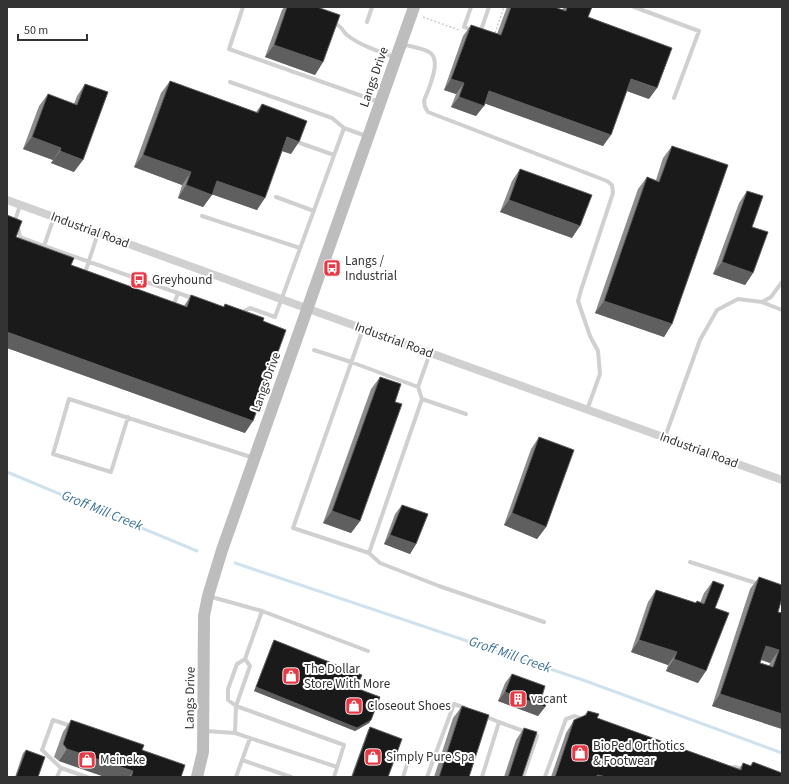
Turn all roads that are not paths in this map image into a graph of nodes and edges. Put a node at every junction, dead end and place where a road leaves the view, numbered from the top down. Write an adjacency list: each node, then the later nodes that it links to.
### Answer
1 (243, 7): 13 (lane)
2 (372, 7): 8 (lane)
3 (414, 7): 9 (street, Langs Drive)
4 (470, 7): 5 (lane)
5 (489, 7)
6 (634, 7): 12 (lane)
7 (326, 20): 10 (lane)
8 (367, 22)
9 (401, 44): 10 (street, Langs Drive); 46 (lane)
10 (396, 58): 13 (street, Langs Drive)
11 (230, 82): 14 (lane)
12 (674, 98)
13 (380, 102): 15 (street, Langs Drive)
14 (344, 128): 15 (lane); 17 (lane)
15 (368, 137): 37 (street, Langs Drive)
16 (300, 143): 17 (lane)
17 (334, 155): 21 (lane)
18 (276, 197): 21 (lane)
19 (7, 200): 20 (street, Industrial Road)
20 (20, 205): 23 (street, Industrial Road); 25 (lane)
21 (314, 211): 28 (lane)
22 (202, 216): 28 (lane)
23 (54, 218): 26 (street, Industrial Road); 27 (lane)
24 (7, 224): 25 (lane)
25 (13, 226): 27 (lane)
26 (98, 233): 29 (lane); 34 (street, Industrial Road)
27 (44, 246): 29 (lane)
28 (300, 248): 34 (lane)
29 (88, 261): 30 (lane); 32 (lane)
30 (92, 275)
31 (782, 282): 36 (lane)
32 (178, 293): 33 (lane); 35 (lane)
33 (199, 300)
34 (282, 300): 37 (street, Industrial Road); 39 (lane)
35 (167, 302)
36 (762, 302): 38 (lane); 49 (lane)
37 (307, 309): 40 (street, Industrial Road); 50 (street, Langs Drive)
38 (782, 310)
39 (239, 315)
40 (362, 329): 42 (street, Industrial Road); 43 (lane)
41 (314, 350): 43 (lane)
42 (430, 353): 44 (lane); 46 (street, Industrial Road)
43 (351, 362): 44 (lane); 52 (lane)
44 (418, 387): 45 (lane)
45 (422, 399): 47 (lane); 52 (lane)
46 (587, 410): 49 (street, Industrial Road)
47 (466, 414)
48 (128, 418): 48 (lane); 50 (lane)
49 (664, 438): 51 (street, Industrial Road)
50 (254, 458): 55 (street, Langs Drive)
51 (782, 480)
52 (368, 553): 57 (lane)
53 (690, 562): 54 (lane)
54 (761, 585)
55 (208, 596): 56 (lane); 66 (street, Langs Drive)
56 (262, 611): 58 (lane); 59 (lane)
57 (544, 622)
58 (368, 651)
59 (245, 659): 60 (lane); 60 (lane)
60 (236, 706): 67 (lane); 71 (lane)
61 (467, 709): 82 (lane)
62 (480, 714): 63 (lane)
63 (499, 722): 83 (lane); 84 (lane)
64 (590, 722): 85 (lane)
65 (75, 728): 72 (lane)
66 (203, 731): 67 (lane); 77 (street, Langs Drive)
67 (235, 733): 68 (lane)
68 (250, 738): 70 (lane); 71 (lane)
69 (410, 755): 81 (lane)
70 (242, 760): 78 (lane); 79 (lane)
71 (337, 767): 80 (lane)
72 (61, 768): 75 (lane); 76 (lane)
73 (724, 769): 74 (lane)
74 (750, 772)
75 (58, 777)
76 (87, 777)
77 (197, 777)
78 (236, 777)
79 (291, 777)
80 (334, 777)
81 (403, 777)
82 (428, 777)
83 (482, 777)
84 (523, 777)
85 (545, 777)

